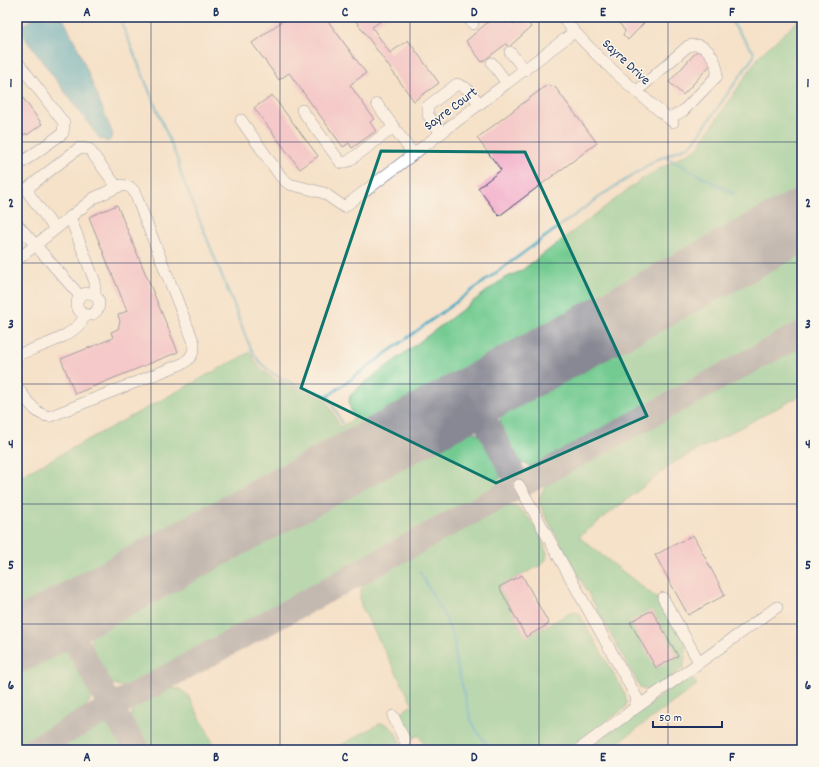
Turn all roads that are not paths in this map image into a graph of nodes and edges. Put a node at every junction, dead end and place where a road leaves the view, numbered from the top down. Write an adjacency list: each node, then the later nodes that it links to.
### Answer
1 (562, 17): 2 (street, Sayre Drive)
2 (574, 32): 6 (street, Sayre Court); 8 (street, Sayre Drive)
3 (510, 52): 6 (street)
4 (17, 61): 16 (street)
5 (492, 63): 7 (street)
6 (525, 70): 7 (street, Sayre Court)
7 (507, 83): 10 (street, Sayre Court)
8 (637, 91): 8 (street, Sayre Drive)
9 (377, 104): 13 (street)
10 (480, 104): 14 (street, Sayre Court); 14 (street)
11 (302, 110): 13 (street)
12 (241, 120): 15 (street, Sayre Court)
13 (394, 127): 15 (street)
14 (441, 133): 15 (street, Sayre Court)
15 (413, 154)
16 (17, 166)
17 (117, 187): 18 (street); 20 (street); 27 (street)
18 (70, 217): 20 (street); 23 (street)
19 (17, 224): 21 (street)
20 (55, 229): 21 (street)
21 (35, 245): 22 (street); 24 (street)
22 (17, 260)
23 (95, 295): 24 (street); 25 (street)
24 (80, 296): 25 (street)
25 (85, 315): 26 (street)
26 (17, 355)
27 (17, 387)
28 (519, 485): 32 (street)
29 (663, 598): 31 (street)
30 (777, 606): 31 (street)
31 (699, 662): 32 (street)
32 (626, 715): 35 (street)
33 (393, 716): 34 (street)
34 (404, 741)
35 (578, 750)

